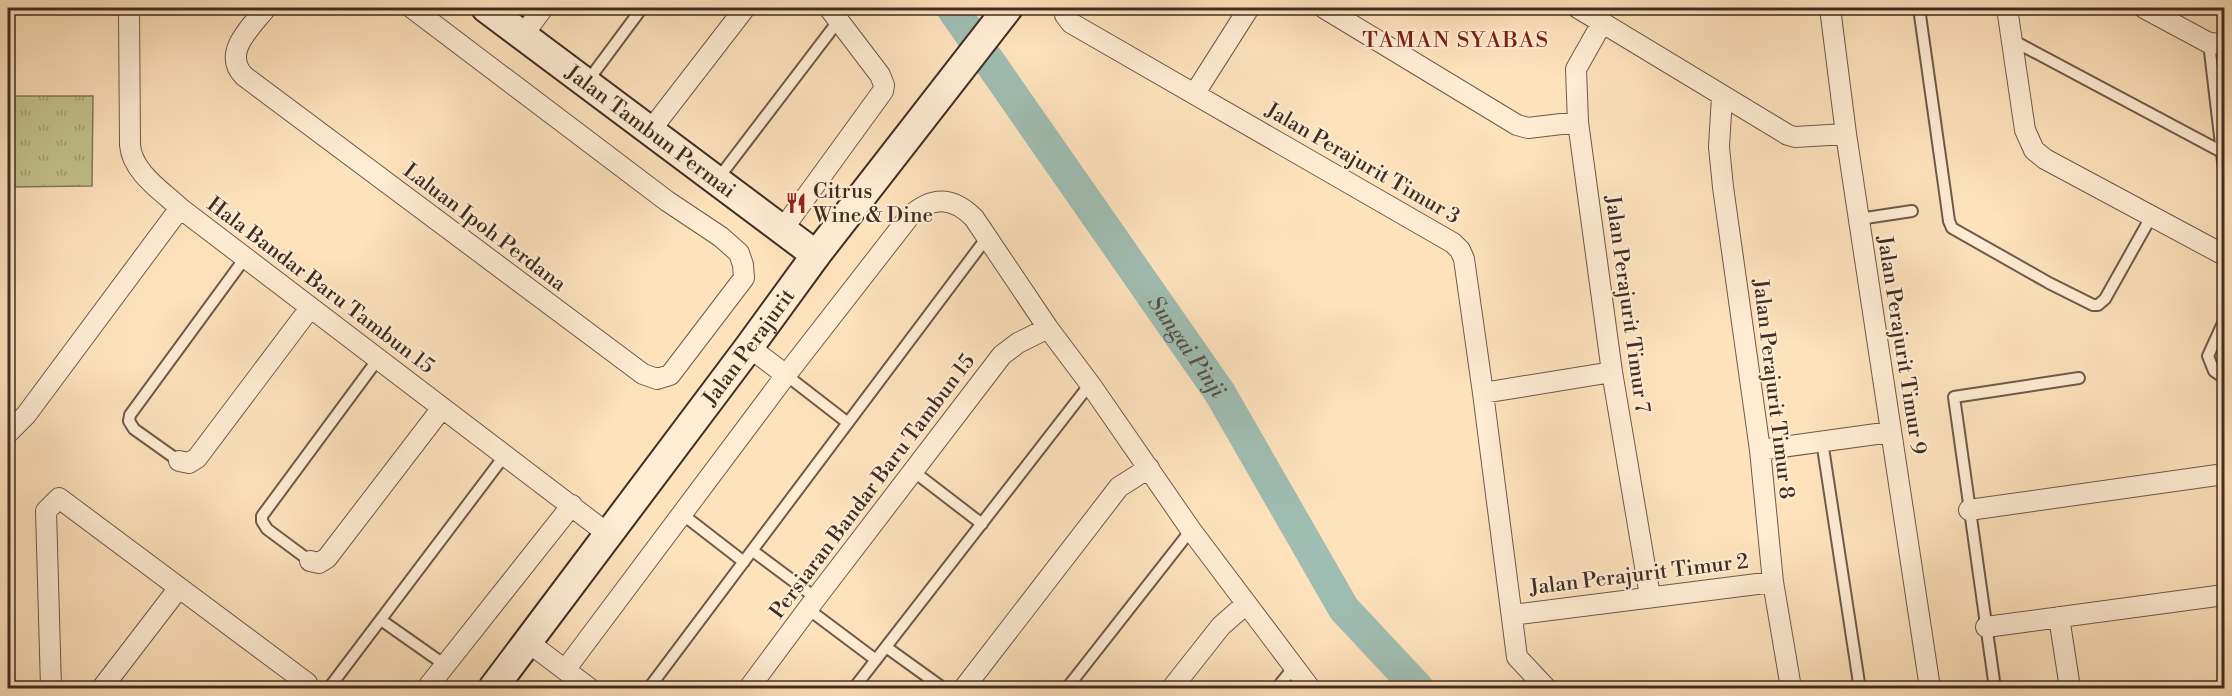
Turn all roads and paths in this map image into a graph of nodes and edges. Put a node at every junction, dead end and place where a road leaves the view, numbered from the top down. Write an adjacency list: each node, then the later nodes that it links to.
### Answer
1 (129, 8): 31 (street, Hala Bandar Baru Tambun 15)
2 (266, 8): 3 (street, Laluan Ipoh Perdana)
3 (412, 8)
4 (486, 8): 19 (street, Jalan Tambun Permai)
5 (543, 8): 19 (street)
6 (642, 8): 22 (lane)
7 (745, 8): 26 (street)
8 (1249, 8): 23 (street)
9 (1324, 8): 25 (street)
10 (1578, 8): 18 (street)
11 (1830, 8): 27 (street, Jalan Perajurit Timur 9)
12 (1919, 8): 33 (lane)
13 (2007, 8): 20 (street)
14 (2144, 8): 21 (street)
15 (1003, 11): 37 (street, Jalan Perajurit)
16 (834, 14): 30 (lane); 35 (street)
17 (1069, 15): 23 (street, Jalan Perajurit Timur 3)
18 (1602, 23): 24 (street); 25 (street, Jalan Perajurit Timur 7)
19 (523, 35): 22 (street, Jalan Tambun Permai)
20 (2012, 40): 28 (lane); 33 (street)
21 (2217, 44): 28 (lane)
22 (587, 83): 26 (street, Jalan Tambun Permai)
23 (1195, 93): 50 (street, Jalan Perajurit Timur 3)
24 (1722, 96): 27 (street); 56 (street, Jalan Perajurit Timur 8)
25 (1578, 122): 45 (street, Jalan Perajurit Timur 7)
26 (650, 131): 30 (street, Jalan Tambun Permai)
27 (1846, 134): 34 (street, Jalan Perajurit Timur 9)
28 (2222, 152): 29 (lane)
29 (2224, 170)
30 (717, 180): 35 (street, Jalan Tambun Permai)
31 (180, 208): 39 (street, Hala Bandar Baru Tambun 15); 54 (street)
32 (1912, 211): 34 (lane)
33 (2151, 217): 38 (street)
34 (1859, 219): 53 (street, Jalan Perajurit Timur 9)
35 (782, 230): 37 (street, Jalan Tambun Permai)
36 (988, 236): 42 (street); 46 (street); 52 (lane)
37 (816, 255): 43 (street, Jalan Perajurit)
38 (2224, 255)
39 (245, 258): 40 (street, Hala Bandar Baru Tambun 15); 58 (lane)
40 (310, 308): 44 (street, Hala Bandar Baru Tambun 15); 58 (street)
41 (2224, 321): 48 (lane)
42 (1048, 328): 49 (street); 60 (street, Persiaran Bandar Baru Tambun 15)
43 (749, 347): 46 (street); 67 (street, Jalan Perajurit)
44 (378, 359): 51 (street, Hala Bandar Baru Tambun 15); 69 (lane)
45 (1612, 372): 50 (street); 74 (street, Jalan Perajurit Timur 7)
46 (786, 375): 52 (lane); 64 (street)
47 (2079, 378): 63 (lane)
48 (2224, 378)
49 (1090, 384): 59 (street); 65 (lane)
50 (1483, 393): 77 (street, Jalan Perajurit Timur 3)
51 (442, 408): 57 (street, Hala Bandar Baru Tambun 15); 69 (street)
52 (848, 423): 68 (lane)
53 (1891, 432): 55 (street); 106 (street, Jalan Perajurit Timur 9)
54 (8, 433)
55 (1822, 441): 56 (street); 87 (lane)
56 (1760, 450): 71 (street, Jalan Perajurit Timur 8)
57 (505, 455): 62 (street, Hala Bandar Baru Tambun 15); 79 (lane)
58 (179, 461)
59 (1149, 468): 66 (street); 99 (street)
60 (913, 471): 65 (lane); 75 (street, Persiaran Bandar Baru Tambun 15)
61 (2224, 474): 63 (street)
62 (572, 506): 67 (street, Hala Bandar Baru Tambun 15); 84 (street)
63 (1969, 510): 80 (lane)
64 (682, 514): 70 (lane); 86 (street)
65 (982, 524): 82 (lane)
66 (1191, 530): 76 (street); 100 (lane)
67 (608, 534): 81 (street, Jalan Perajurit)
68 (753, 550): 70 (lane); 75 (lane)
69 (310, 561)
70 (744, 562): 95 (lane)
71 (1773, 582): 74 (street, Jalan Perajurit Timur 2); 105 (street, Jalan Perajurit Timur 8)
72 (178, 589): 88 (street); 89 (street); 90 (street)
73 (2224, 595): 78 (street)
74 (1650, 596): 77 (street, Jalan Perajurit Timur 2)
75 (812, 603): 83 (lane); 96 (street, Persiaran Bandar Baru Tambun 15)
76 (1246, 604): 85 (street); 101 (street)
77 (1512, 615): 104 (street, Jalan Perajurit Timur 3)
78 (2059, 617): 80 (street); 108 (street)
79 (381, 620): 84 (lane); 91 (lane)
80 (1986, 627): 107 (lane)
81 (528, 642): 86 (street); 93 (street, Jalan Perajurit)
82 (886, 647): 83 (lane); 98 (lane)
83 (876, 660): 97 (lane)
84 (445, 665): 92 (street)
85 (1294, 667): 102 (lane); 103 (street)
86 (565, 670): 94 (street)
87 (1859, 683)
88 (51, 688)
89 (102, 688)
90 (303, 688)
91 (329, 688)
92 (427, 688)
93 (493, 688)
94 (589, 688)
95 (649, 688)
96 (749, 688)
97 (854, 688)
98 (943, 688)
99 (964, 688)
100 (1067, 688)
101 (1172, 688)
102 (1277, 688)
103 (1310, 688)
104 (1545, 688)
105 (1791, 688)
106 (1930, 688)
107 (1995, 688)
108 (2070, 688)

